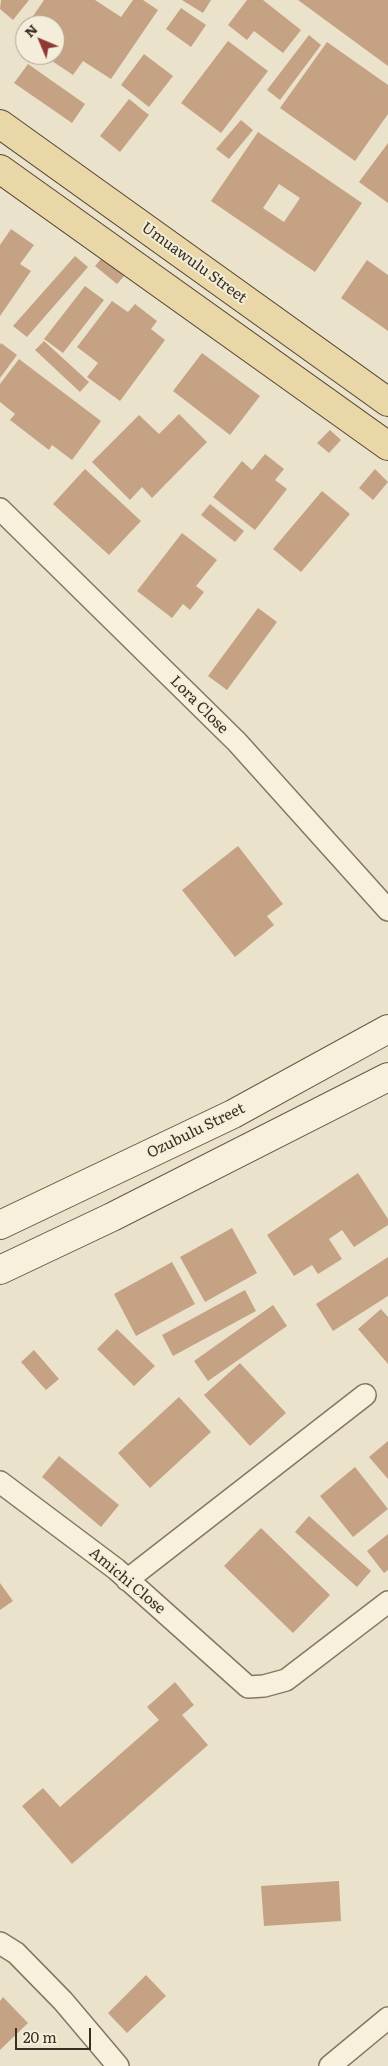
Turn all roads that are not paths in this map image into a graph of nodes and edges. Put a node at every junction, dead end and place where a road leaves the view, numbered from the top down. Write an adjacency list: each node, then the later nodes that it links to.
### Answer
1 (0, 124): 3 (main road, Umuawulu Street)
2 (0, 169): 4 (main road)
3 (388, 402)
4 (388, 446)
5 (0, 509): 6 (street, Lora Close)
6 (388, 910)
7 (388, 1029): 9 (main road, Ozubulu Street)
8 (388, 1076): 10 (main road)
9 (0, 1225)
10 (0, 1270)
11 (365, 1395): 13 (street)
12 (0, 1482): 13 (street, Amichi Close)
13 (127, 1580): 14 (street, Amichi Close)
14 (388, 1602)
15 (0, 1943): 17 (street)
16 (388, 2018): 18 (street)
17 (118, 2066)
18 (330, 2066)

